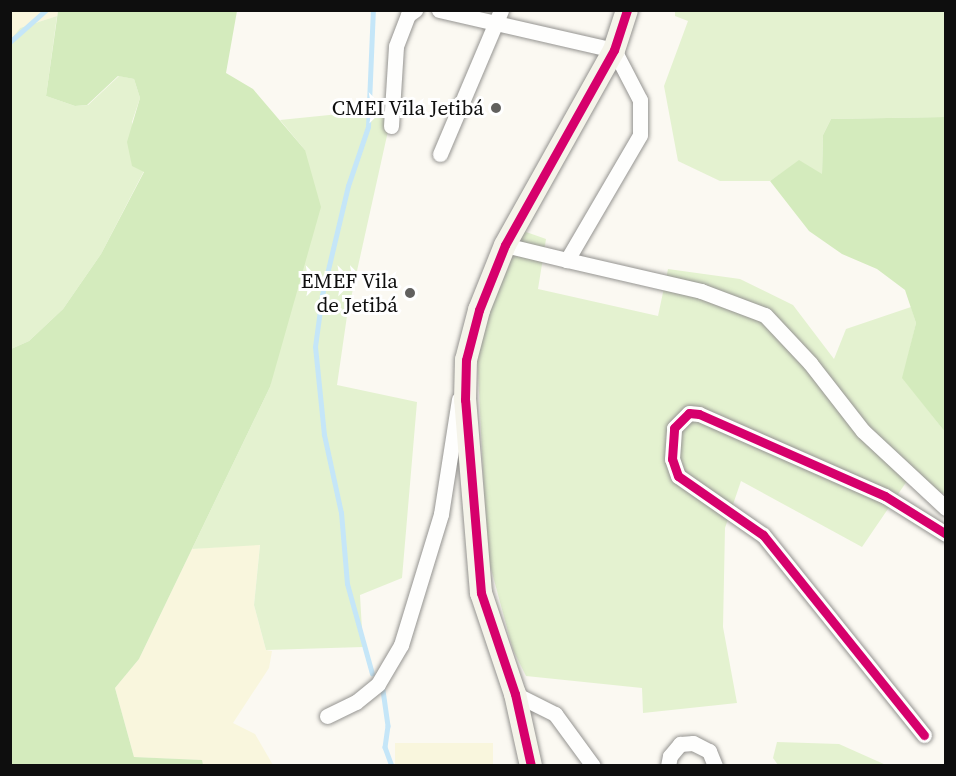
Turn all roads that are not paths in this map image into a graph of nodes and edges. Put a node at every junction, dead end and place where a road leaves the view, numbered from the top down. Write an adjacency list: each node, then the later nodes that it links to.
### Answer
1 (415, 10): 7 (street)
2 (439, 10): 5 (street)
3 (501, 10): 5 (street)
4 (627, 10): 6 (street)
5 (494, 25): 6 (street); 8 (street)
6 (615, 50): 9 (street); 10 (street)
7 (391, 126)
8 (440, 154)
9 (505, 245): 10 (street); 11 (street)
10 (567, 260): 12 (street)
11 (466, 360): 14 (street); 15 (street)
12 (945, 508)
13 (945, 534): 16 (street)
14 (515, 694): 17 (street); 18 (street)
15 (327, 717)
16 (924, 735)
17 (531, 765)
18 (593, 765)
19 (668, 765): 20 (street)
20 (715, 765)

